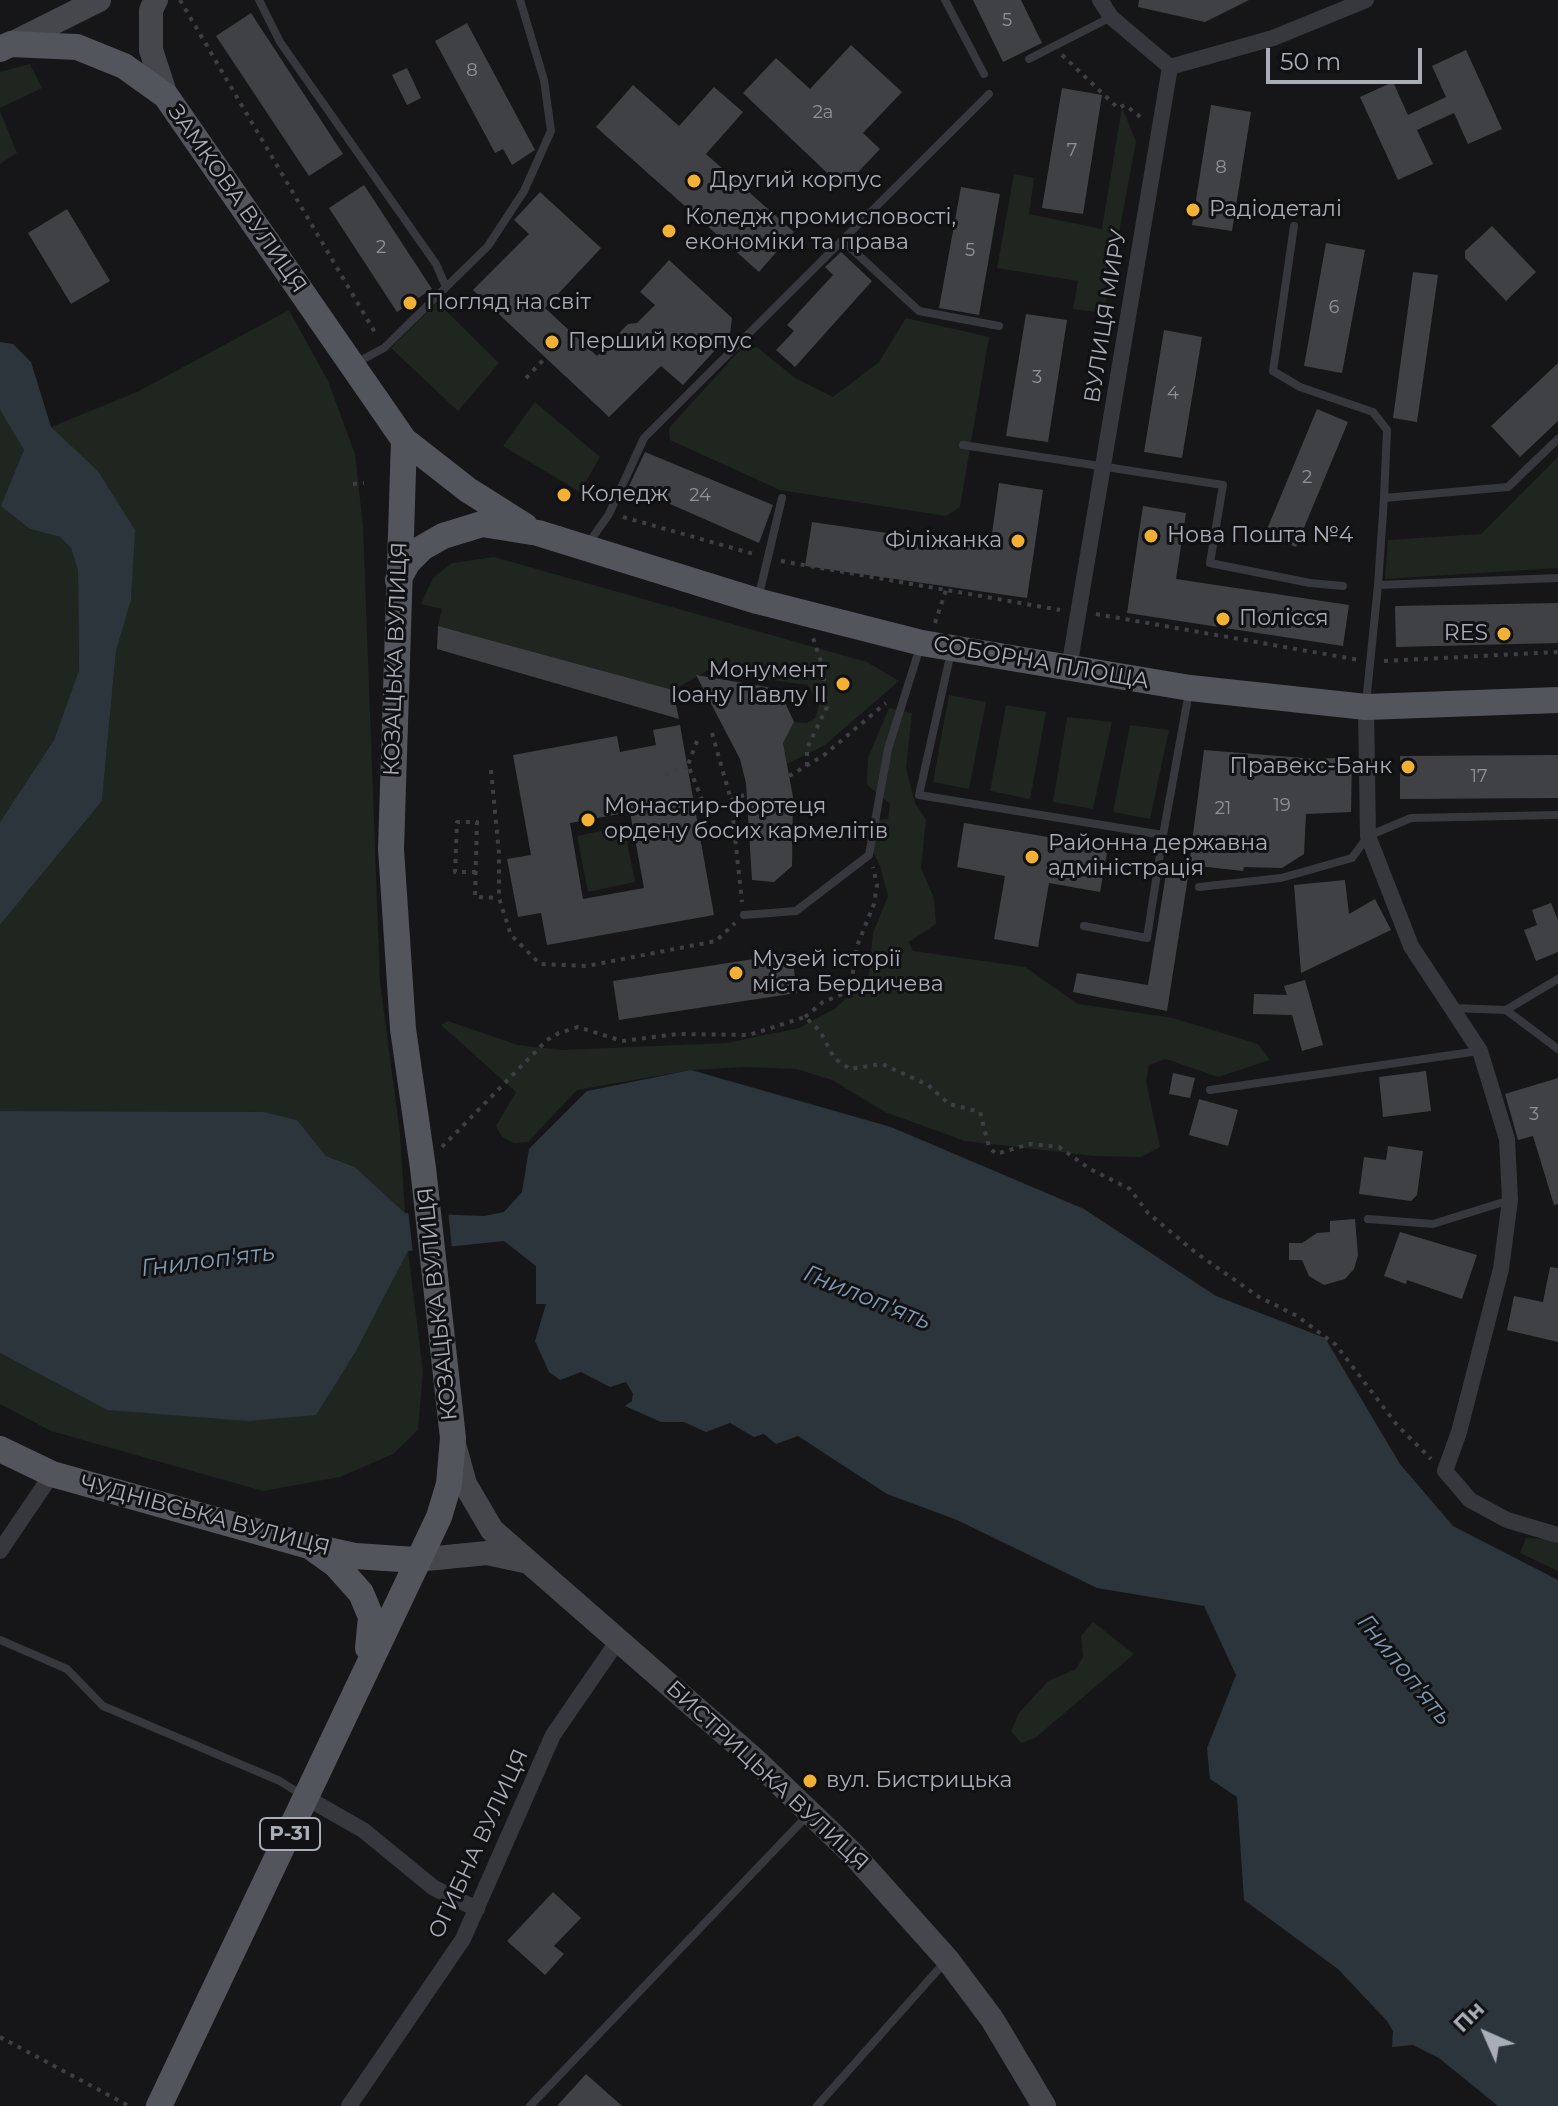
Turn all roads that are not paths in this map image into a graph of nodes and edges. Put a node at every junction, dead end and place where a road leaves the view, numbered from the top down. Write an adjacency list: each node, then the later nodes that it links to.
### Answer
1 (99, 0): 9 (street)
2 (156, 0): 14 (street)
3 (259, 0): 17 (lane)
4 (520, 0): 17 (lane)
5 (945, 0): 12 (lane)
6 (1100, 0): 8 (street)
7 (1366, 0): 11 (street)
8 (1111, 17): 10 (lane); 11 (street)
9 (6, 47): 14 (main road, ЗАМКОВА ВУЛИЦЯ)
10 (1029, 59)
11 (1170, 67): 23 (street, ВУЛИЦЯ МИРУ)
12 (984, 74)
13 (989, 94): 16 (lane)
14 (166, 96): 19 (main road, ЗАМКОВА ВУЛИЦЯ)
15 (1294, 226): 25 (lane)
16 (842, 240): 18 (lane); 27 (lane)
17 (446, 287): 19 (lane)
18 (999, 326)
19 (352, 366): 21 (main road, ЗАМКОВА ВУЛИЦЯ)
20 (1558, 439): 25 (lane)
21 (404, 440): 26 (main road, СОБОРНА ПЛОЩА); 29 (main road, КОЗАЦЬКА ВУЛИЦЯ)
22 (963, 445): 23 (lane)
23 (1103, 467): 31 (lane); 34 (street, ВУЛИЦЯ МИРУ)
24 (782, 498): 32 (lane)
25 (1384, 498): 30 (lane)
26 (538, 533): 27 (main road, СОБОРНА ПЛОЩА); 29 (main road, СОБОРНА ПЛОЩА)
27 (585, 548): 32 (main road, СОБОРНА ПЛОЩА)
28 (1558, 578): 30 (lane)
29 (398, 580): 52 (main road, КОЗАЦЬКА ВУЛИЦЯ)
30 (1378, 585): 37 (lane)
31 (1343, 586)
32 (757, 601): 33 (main road, СОБОРНА ПЛОЩА)
33 (935, 641): 34 (main road, СОБОРНА ПЛОЩА); 39 (lane); 42 (lane)
34 (1069, 668): 35 (main road, СОБОРНА ПЛОЩА)
35 (1190, 688): 37 (main road, СОБОРНА ПЛОЩА); 39 (lane)
36 (1558, 700): 37 (main road, СОБОРНА ПЛОЩА)
37 (1366, 707): 40 (street)
38 (1558, 815): 40 (lane)
39 (1163, 835): 43 (lane)
40 (1368, 836): 41 (lane); 45 (street)
41 (1199, 887)
42 (744, 915)
43 (1084, 926)
44 (1558, 979): 46 (lane)
45 (1453, 1008): 46 (lane); 48 (street)
46 (1506, 1010): 47 (lane)
47 (1558, 1049)
48 (1480, 1051): 49 (lane); 50 (street)
49 (1210, 1090)
50 (1510, 1200): 51 (lane); 55 (street)
51 (1368, 1219)
52 (453, 1438): 58 (main road, КОЗАЦЬКА ВУЛИЦЯ); 59 (street)
53 (0, 1449): 54 (main road, ЧУДНІВСЬКА ВУЛИЦЯ)
54 (52, 1474): 56 (main road, ЧУДНІВСЬКА ВУЛИЦЯ); 57 (street)
55 (1556, 1528)
56 (309, 1546): 58 (main road, ЧУДНІВСЬКА ВУЛИЦЯ); 62 (main road)
57 (0, 1551)
58 (416, 1560): 59 (street, БИСТРИЦЬКА ВУЛИЦЯ); 62 (main road, КОЗАЦЬКА ВУЛИЦЯ / Р-31)
59 (526, 1561): 60 (street, БИСТРИЦЬКА ВУЛИЦЯ)
60 (619, 1639): 64 (street, БИСТРИЦЬКА ВУЛИЦЯ); 65 (street, ОГИБНА ВУЛИЦЯ)
61 (0, 1640): 63 (lane)
62 (363, 1675): 63 (main road, КОЗАЦЬКА ВУЛИЦЯ / Р-31)
63 (307, 1798): 65 (street); 67 (main road, КОЗАЦЬКА ВУЛИЦЯ / Р-31)
64 (810, 1812): 66 (street, БИСТРИЦЬКА ВУЛИЦЯ); 69 (lane)
65 (477, 1909): 68 (street, ОГИБНА ВУЛИЦЯ)
66 (947, 1959): 70 (lane); 71 (street, БИСТРИЦЬКА ВУЛИЦЯ)
67 (159, 2106)
68 (349, 2106)
69 (530, 2106)
70 (817, 2106)
71 (1044, 2106)

